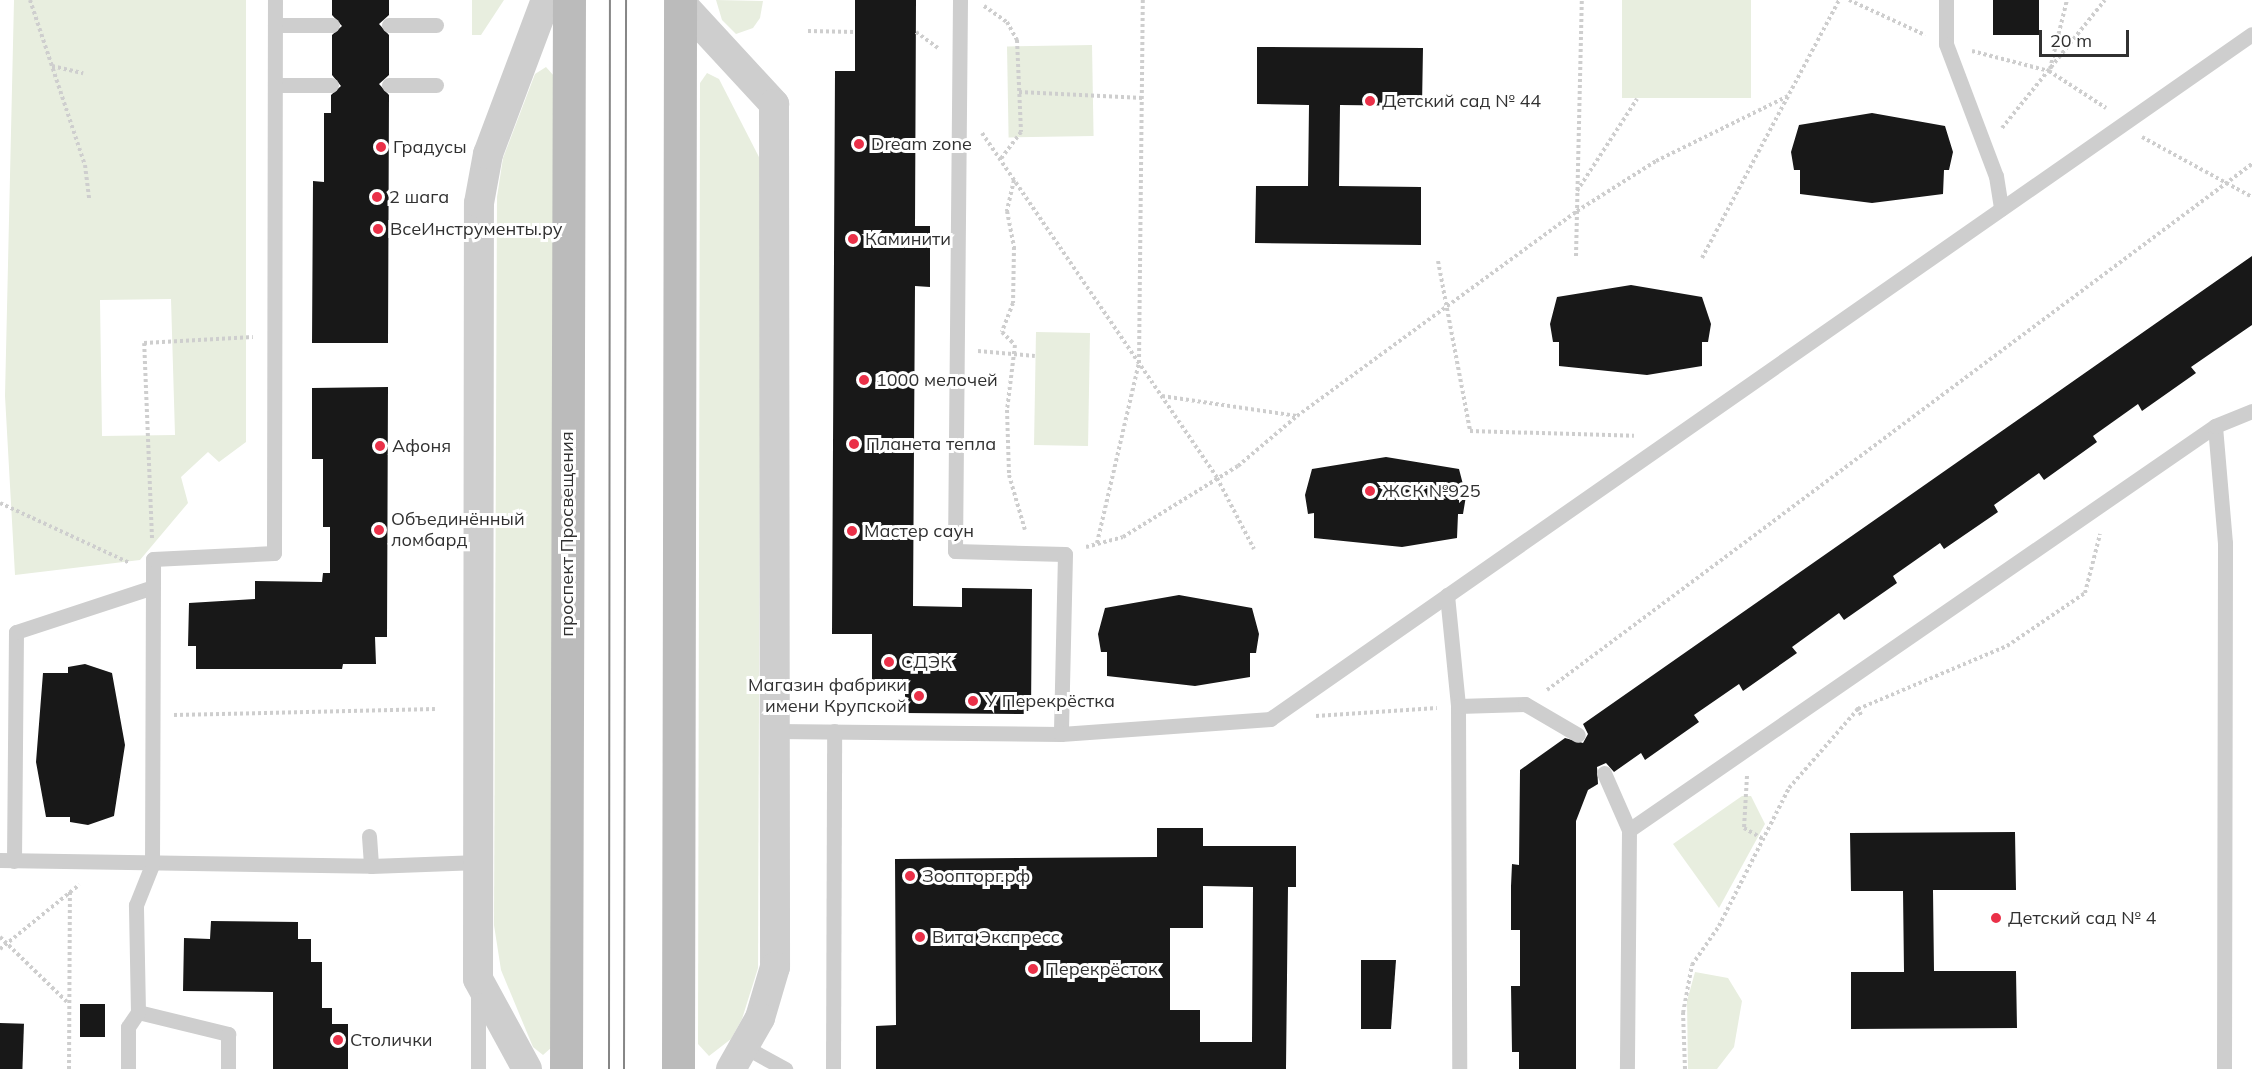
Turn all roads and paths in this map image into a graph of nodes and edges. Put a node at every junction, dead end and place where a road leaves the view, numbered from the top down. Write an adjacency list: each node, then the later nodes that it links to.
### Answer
1 (30, 0): 23 (path)
2 (275, 0): 18 (lane)
3 (546, 0): 84 (street)
4 (569, 0): 101 (main road, проспект Просвещения)
5 (960, 0): 32 (lane)
6 (1143, 0): 33 (path)
7 (1582, 0): 41 (path)
8 (1839, 0): 31 (path)
9 (1849, 0): 22 (path)
10 (1946, 0): 22 (lane)
11 (2067, 0): 24 (path)
12 (2105, 0): 24 (path)
13 (680, 1): 74 (street); 102 (main road)
14 (978, 2): 30 (path)
15 (436, 24): 17 (lane)
16 (332, 25): 18 (lane)
17 (389, 25)
18 (275, 26): 26 (lane)
19 (808, 31): 20 (path)
20 (855, 32)
21 (2252, 34): 35 (lane)
22 (1946, 44): 24 (path); 36 (lane)
23 (52, 66): 25 (path); 43 (path)
24 (2049, 71): 35 (path); 36 (path)
25 (83, 74)
26 (276, 85): 27 (lane); 50 (lane)
27 (332, 85)
28 (389, 85): 29 (lane)
29 (436, 85)
30 (1019, 92): 33 (path); 37 (path)
31 (1788, 96): 45 (path); 47 (path)
32 (958, 98): 37 (path); 51 (lane)
33 (1143, 98): 54 (path)
34 (1637, 99): 41 (path)
35 (2123, 124): 40 (path); 44 (lane)
36 (1986, 147): 44 (lane)
37 (1000, 160): 39 (path)
38 (2252, 164): 40 (path)
39 (1014, 180): 52 (path); 54 (path)
40 (2221, 184): 42 (path); 69 (path)
41 (1577, 191): 45 (path)
42 (2252, 197)
43 (89, 200)
44 (2001, 209): 59 (lane)
45 (1577, 211): 46 (path); 49 (path)
46 (1576, 256)
47 (1702, 258)
48 (1438, 261): 49 (path)
49 (1447, 307): 57 (path); 59 (path)
50 (275, 336): 67 (lane); 67 (path)
51 (956, 349): 52 (path); 65 (lane)
52 (1014, 354): 53 (path); 65 (path)
53 (1035, 356)
54 (1139, 363): 55 (path); 63 (path)
55 (1161, 396): 57 (path); 60 (path)
56 (2252, 411): 58 (lane)
57 (1297, 416): 60 (path)
58 (2215, 426): 62 (lane); 108 (lane)
59 (1677, 437): 68 (lane)
60 (1217, 478): 63 (path); 64 (path)
61 (0, 503): 67 (path)
62 (2107, 505): 78 (lane); 82 (path)
63 (1097, 543): 66 (path)
64 (1254, 549)
65 (1033, 553): 66 (lane)
66 (1065, 554): 76 (lane)
67 (153, 573): 72 (lane); 83 (lane)
68 (1447, 595): 70 (lane); 73 (lane)
69 (1541, 694)
70 (1458, 706): 73 (path); 77 (lane); 105 (lane)
71 (435, 709): 72 (path)
72 (156, 716): 86 (lane)
73 (1270, 719): 76 (lane)
74 (776, 731): 75 (lane); 95 (street)
75 (834, 731): 76 (lane); 104 (lane)
76 (1061, 735)
77 (1578, 735)
78 (1738, 755): 80 (lane); 82 (path)
79 (1604, 773): 80 (lane)
80 (1629, 830): 106 (lane)
81 (369, 836): 87 (lane)
82 (1763, 839): 107 (path)
83 (7, 860): 85 (lane)
84 (478, 862): 87 (lane); 92 (street)
85 (104, 863): 86 (lane); 88 (path)
86 (152, 865): 87 (lane); 94 (lane)
87 (371, 866)
88 (70, 892): 90 (path); 93 (path)
89 (0, 937): 90 (path)
90 (6, 943): 91 (path); 93 (path)
91 (0, 949)
92 (478, 979): 99 (lane); 100 (street)
93 (68, 1003): 96 (path)
94 (138, 1012): 97 (lane); 98 (lane)
95 (738, 1058): 103 (lane)
96 (69, 1069)
97 (128, 1069)
98 (228, 1069)
99 (478, 1069)
100 (527, 1069)
101 (566, 1069)
102 (678, 1069)
103 (784, 1069)
104 (833, 1069)
105 (1459, 1069)
106 (1627, 1069)
107 (1685, 1069)
108 (2224, 1069)

